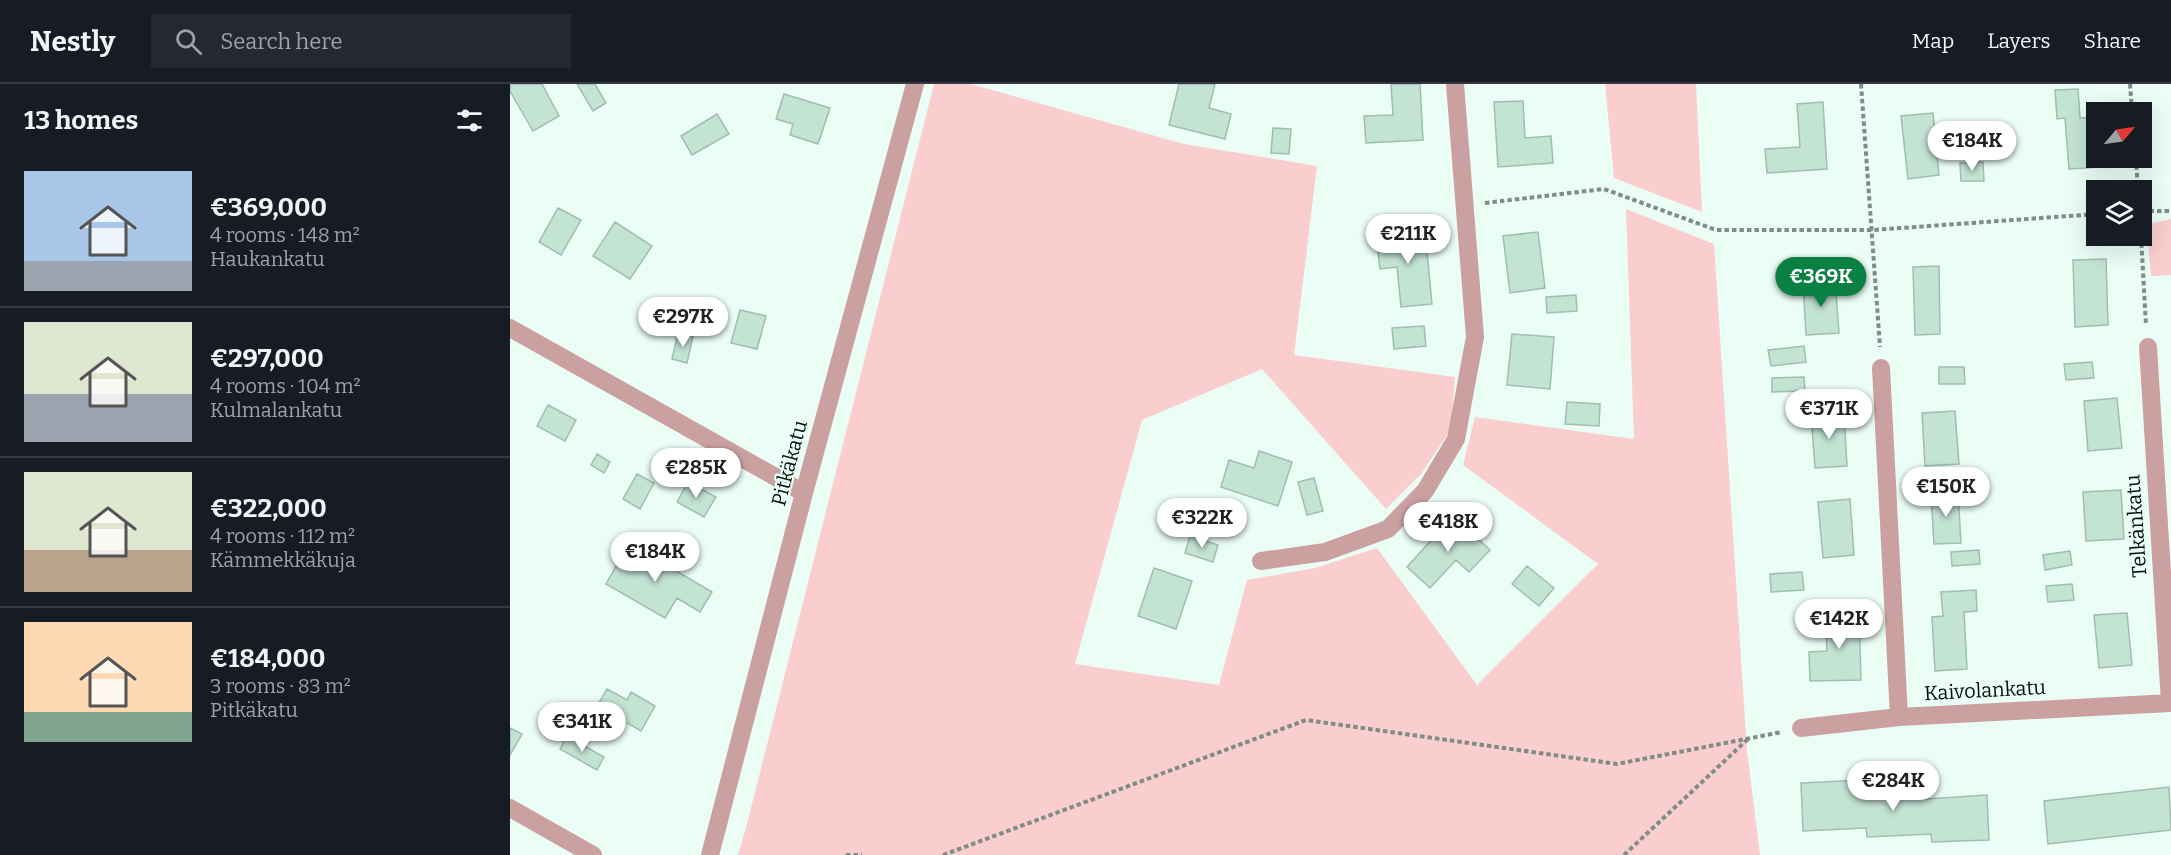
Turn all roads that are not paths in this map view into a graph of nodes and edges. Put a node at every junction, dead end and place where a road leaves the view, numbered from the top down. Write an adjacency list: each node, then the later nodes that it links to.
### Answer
1 (915, 84): 6 (street, Pitkäkatu)
2 (1455, 84): 7 (street)
3 (510, 328): 6 (street)
4 (2148, 347): 8 (street, Telkänkatu)
5 (1881, 368): 9 (street)
6 (804, 493): 13 (street, Pitkäkatu)
7 (1261, 561)
8 (2170, 703): 9 (street, Kaivolankatu)
9 (1899, 717): 10 (street, Kaivolankatu)
10 (1801, 728)
11 (510, 808): 12 (street)
12 (593, 855)
13 (710, 855)

